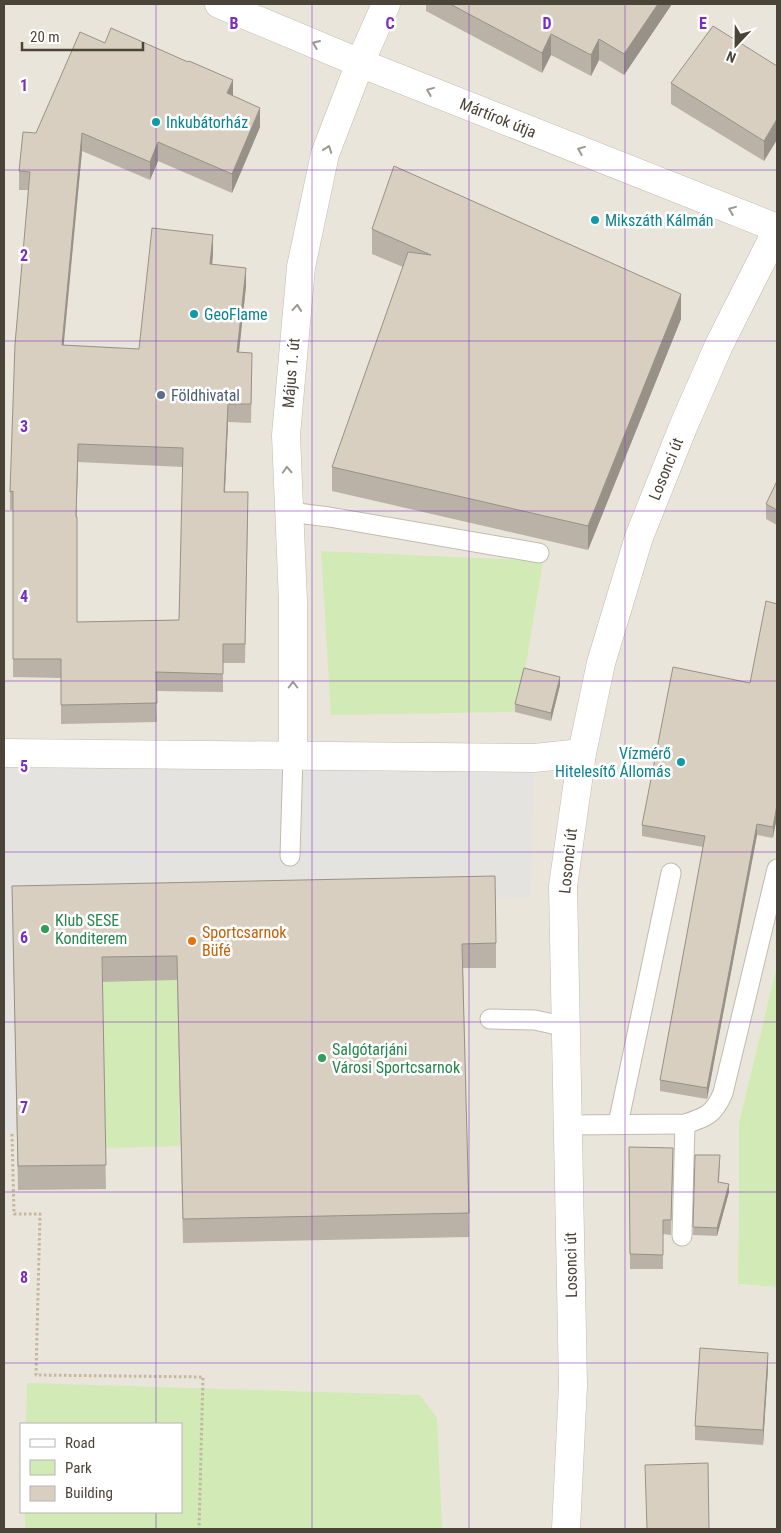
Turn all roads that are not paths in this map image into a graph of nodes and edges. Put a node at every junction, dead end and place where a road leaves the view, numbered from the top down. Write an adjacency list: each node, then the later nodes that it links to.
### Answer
1 (219, 4): 3 (street, Mártírok útja, one-way to 1)
2 (386, 4): 3 (street, Május 1. út)
3 (360, 64): 4 (street, Mártírok útja, one-way to 3); 5 (street, Május 1. út, one-way to 3)
4 (777, 229): 9 (street, Losonci út)
5 (289, 512): 6 (lane); 7 (street, Május 1. út, one-way to 5)
6 (539, 553)
7 (293, 745): 8 (street); 9 (street); 10 (lane)
8 (4, 753)
9 (582, 753): 14 (street, Losonci út)
10 (290, 856)
11 (777, 869): 16 (lane)
12 (671, 873): 15 (lane)
13 (490, 1019): 14 (lane)
14 (566, 1027): 17 (street, Losonci út)
15 (618, 1124): 16 (lane); 17 (lane)
16 (686, 1124): 18 (lane)
17 (568, 1125): 19 (street, Losonci út)
18 (682, 1236)
19 (566, 1529)

